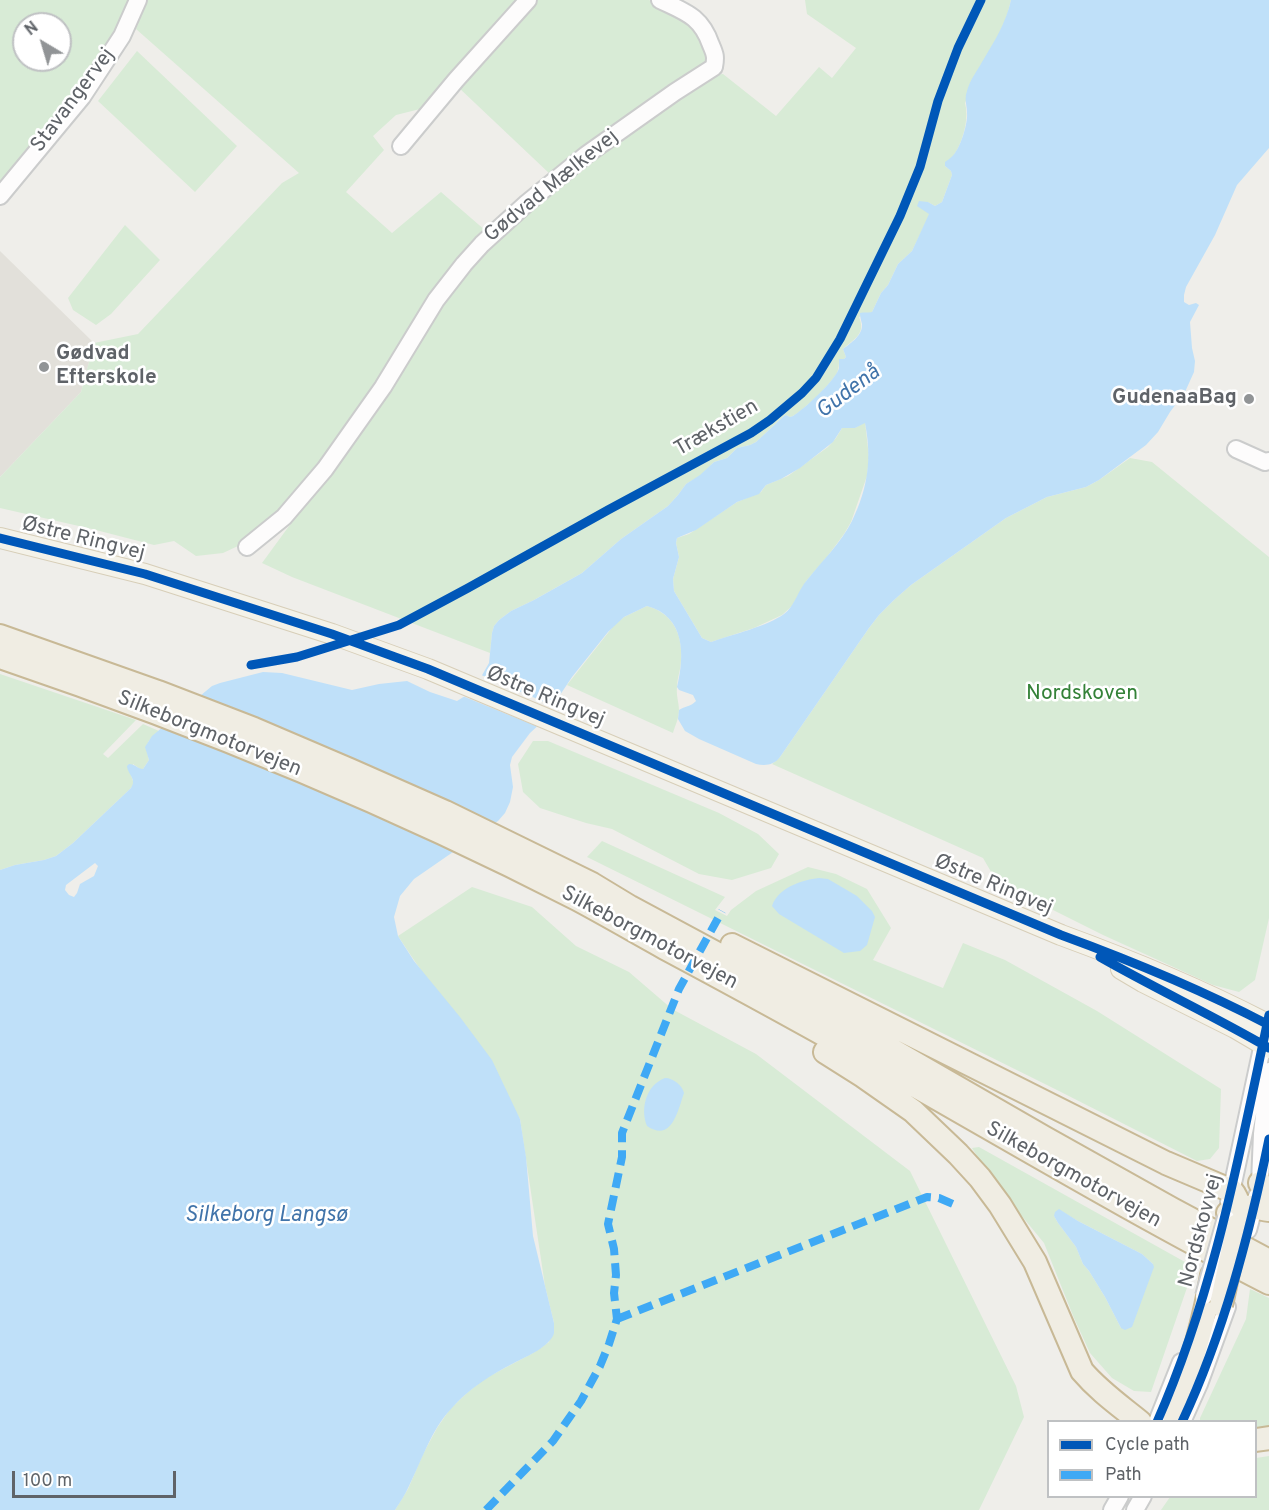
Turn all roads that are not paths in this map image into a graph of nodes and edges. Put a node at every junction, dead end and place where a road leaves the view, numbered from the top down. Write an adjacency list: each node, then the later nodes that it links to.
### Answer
1 (138, 0): 5 (street, Stavangervej)
2 (528, 0): 4 (street)
3 (660, 0): 9 (street, Gødvad Mælkevej)
4 (401, 146)
5 (0, 196)
6 (1236, 449): 7 (street)
7 (1269, 461)
8 (0, 538): 15 (main road, Østre Ringvej)
9 (246, 547)
10 (0, 636): 12 (highway, Silkeborgmotorvejen)
11 (0, 657): 12 (highway, Silkeborgmotorvejen)
12 (58, 666): 13 (highway, Silkeborgmotorvejen); 13 (highway, Silkeborgmotorvejen)
13 (590, 887): 14 (highway, Silkeborgmotorvejen); 19 (highway); 21 (highway, Silkeborgmotorvejen)
14 (621, 924): 22 (highway, Silkeborgmotorvejen); 25 (highway)
15 (1061, 935): 16 (main road, Østre Ringvej); 16 (main road, Østre Ringvej)
16 (1268, 1032): 19 (street, Nordskovvej)
17 (1269, 1071): 19 (street)
18 (1269, 1139): 19 (street, Nordskovvej)
19 (1246, 1208): 20 (street, Nordskovvej, bridge); 23 (highway, bridge)
20 (1215, 1257): 23 (highway, bridge)
21 (1269, 1261)
22 (1269, 1283)
23 (1215, 1301): 24 (highway); 25 (highway)
24 (1211, 1355): 25 (street)
25 (1168, 1418)

